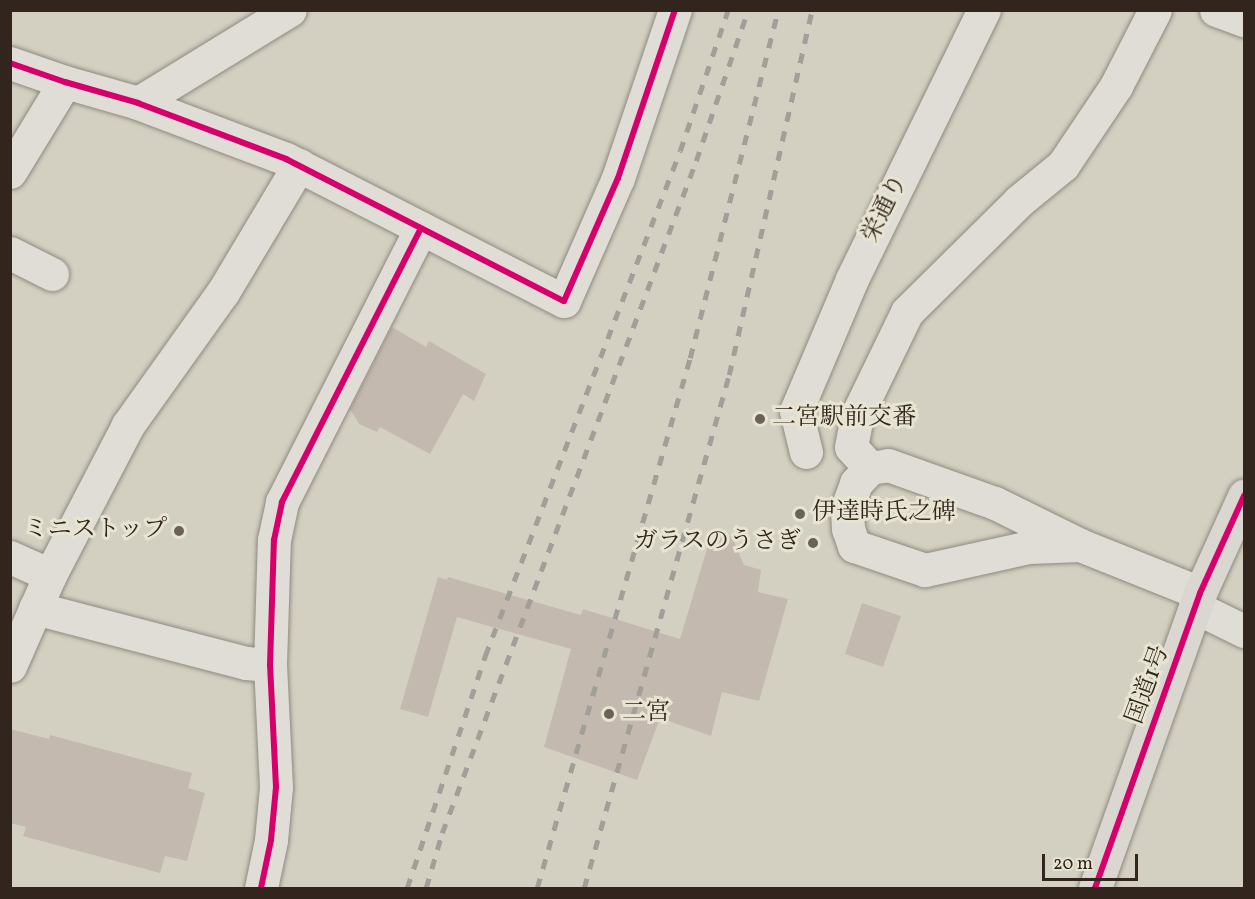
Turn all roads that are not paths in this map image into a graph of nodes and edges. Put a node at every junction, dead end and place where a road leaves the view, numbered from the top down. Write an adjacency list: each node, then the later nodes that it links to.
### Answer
1 (290, 10): 9 (street)
2 (675, 10): 12 (street)
3 (984, 10): 15 (street, 栄通り)
4 (1155, 10): 16 (street)
5 (1216, 10): 6 (street)
6 (1245, 20)
7 (10, 63): 8 (street)
8 (65, 82): 9 (street); 11 (street)
9 (138, 103): 10 (street)
10 (299, 165): 12 (street); 22 (street)
11 (10, 172)
12 (421, 228): 26 (street)
13 (13, 259): 14 (street)
14 (52, 274)
15 (806, 452)
16 (870, 468): 18 (street); 21 (street)
17 (1245, 496): 23 (highway, 国道1号)
18 (995, 503): 19 (street); 21 (street)
19 (1080, 545): 21 (street); 23 (street)
20 (10, 557): 22 (street)
21 (959, 563)
22 (50, 575): 24 (street)
23 (1198, 600): 25 (street); 29 (highway, 国道1号)
24 (35, 608): 26 (street); 27 (street)
25 (1245, 631)
26 (270, 665): 28 (street)
27 (10, 666)
28 (261, 888)
29 (1095, 888)

